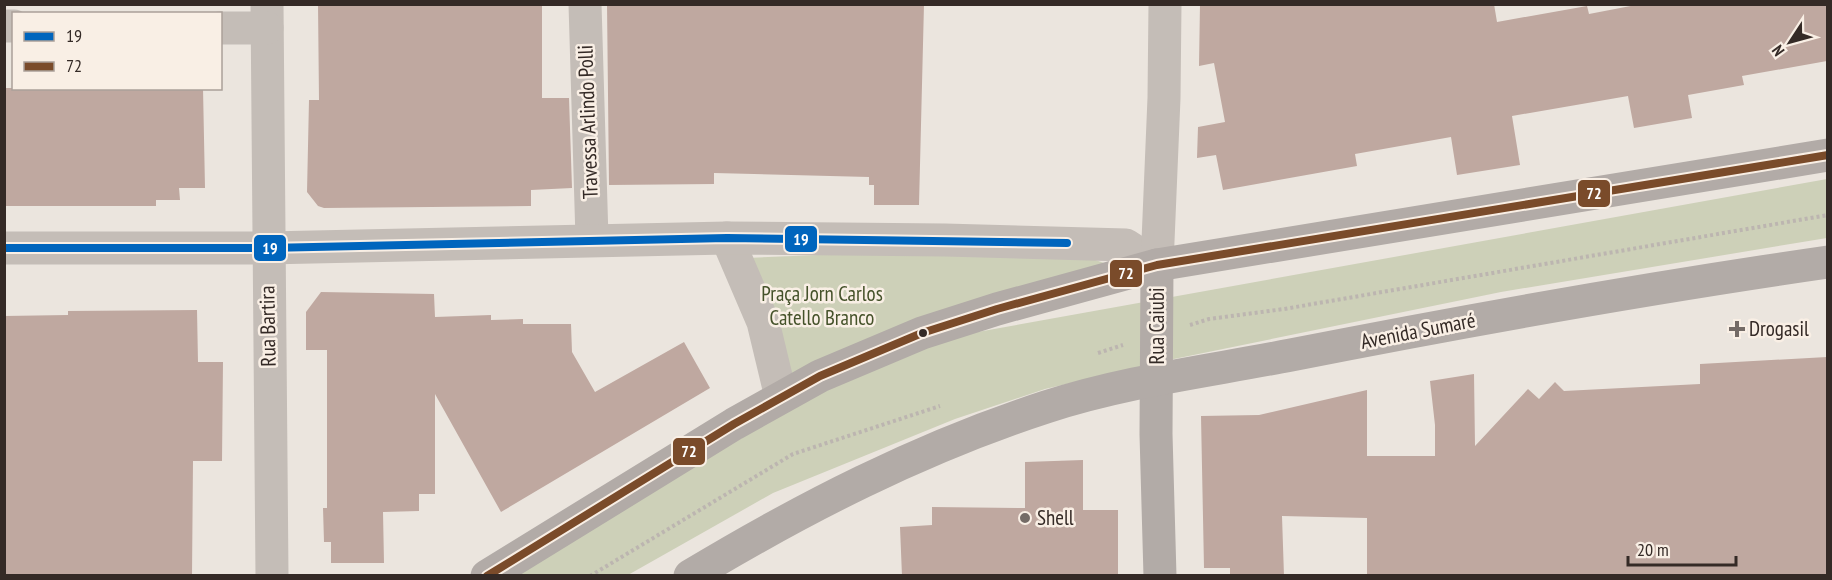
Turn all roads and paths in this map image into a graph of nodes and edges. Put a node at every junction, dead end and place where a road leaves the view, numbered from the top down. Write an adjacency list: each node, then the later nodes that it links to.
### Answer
1 (585, 4): 7 (street, Travessa Arlindo Polli)
2 (1165, 4): 11 (street, Rua Caiubi)
3 (267, 16): 4 (street); 9 (street, Rua Bartira)
4 (222, 27)
5 (1827, 155): 11 (main road)
6 (727, 238): 7 (street); 11 (street); 13 (street)
7 (592, 239): 9 (street)
8 (4, 248): 9 (street)
9 (267, 248): 14 (street, Rua Bartira)
10 (1827, 262): 12 (main road, Avenida Sumaré)
11 (1157, 265): 12 (main road, Rua Caiubi); 13 (main road)
12 (1157, 379): 16 (main road, Avenida Sumaré); 17 (main road, Rua Caiubi)
13 (781, 397): 15 (main road)
14 (272, 576)
15 (487, 576)
16 (690, 576)
17 (1160, 576)

